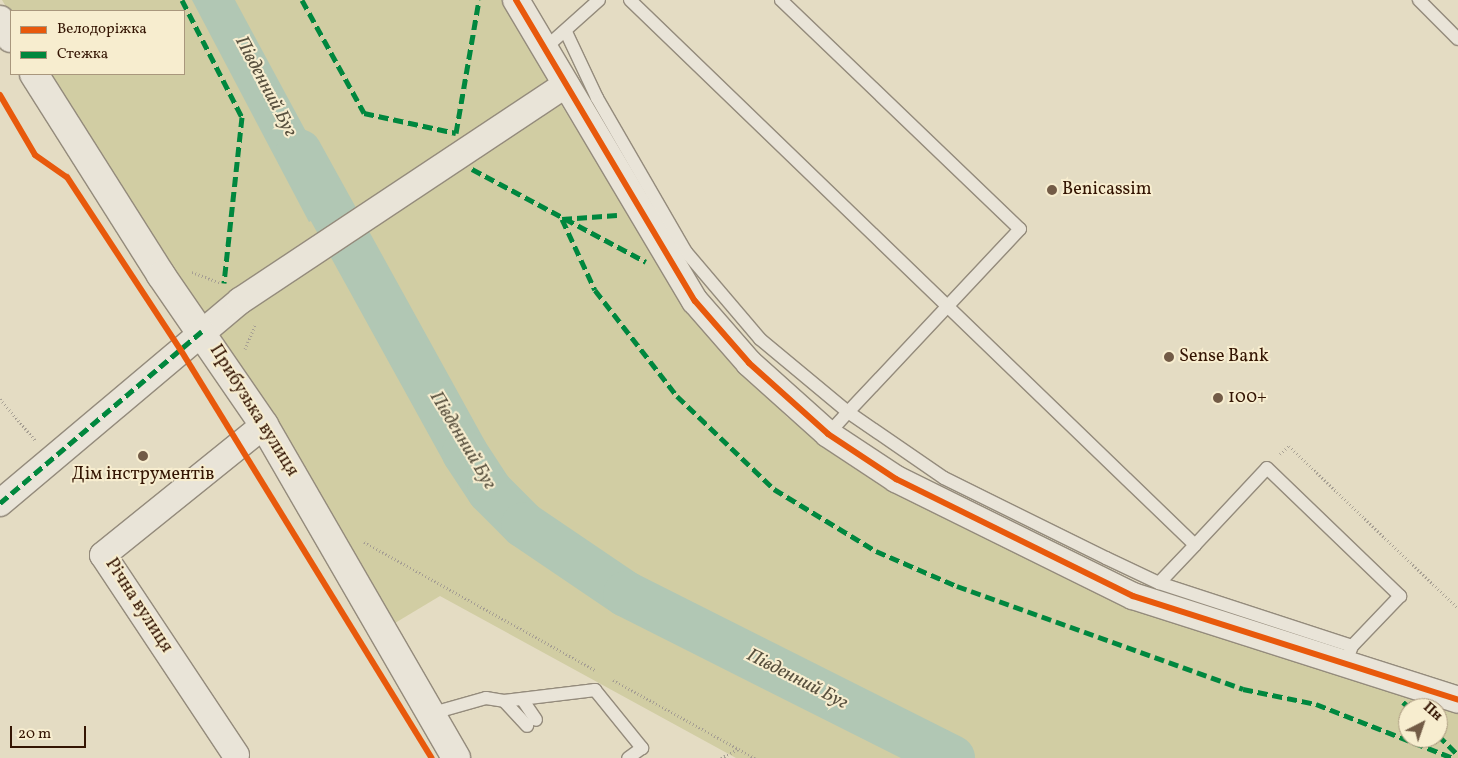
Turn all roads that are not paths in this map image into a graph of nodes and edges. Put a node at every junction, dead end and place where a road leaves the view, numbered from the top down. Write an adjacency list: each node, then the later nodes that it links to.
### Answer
1 (516, 0): 10 (street)
2 (599, 0): 7 (lane)
3 (630, 0): 13 (lane)
4 (781, 0): 13 (lane)
5 (1419, 0): 9 (lane)
6 (0, 20): 8 (street)
7 (566, 32): 10 (lane); 15 (lane)
8 (10, 36)
9 (1458, 39)
10 (543, 50): 12 (street)
11 (35, 75): 14 (street, Прибузька вулиця)
12 (564, 86): 14 (street); 17 (street)
13 (947, 305): 15 (lane); 19 (lane)
14 (202, 331): 16 (street, Прибузька вулиця); 18 (street)
15 (848, 412): 17 (lane); 20 (lane)
16 (264, 425): 25 (street, Прибузька вулиця); 26 (street, Річна вулиця)
17 (828, 434): 21 (street)
18 (0, 503)
19 (1195, 545): 20 (lane); 21 (lane)
20 (1160, 583): 21 (lane)
21 (1348, 655): 23 (street)
22 (522, 699): 24 (lane); 24 (lane); 28 (lane)
23 (1458, 700)
24 (504, 701): 25 (lane)
25 (433, 713): 27 (street, Прибузька вулиця)
26 (236, 755)
27 (456, 758)
28 (628, 758)

